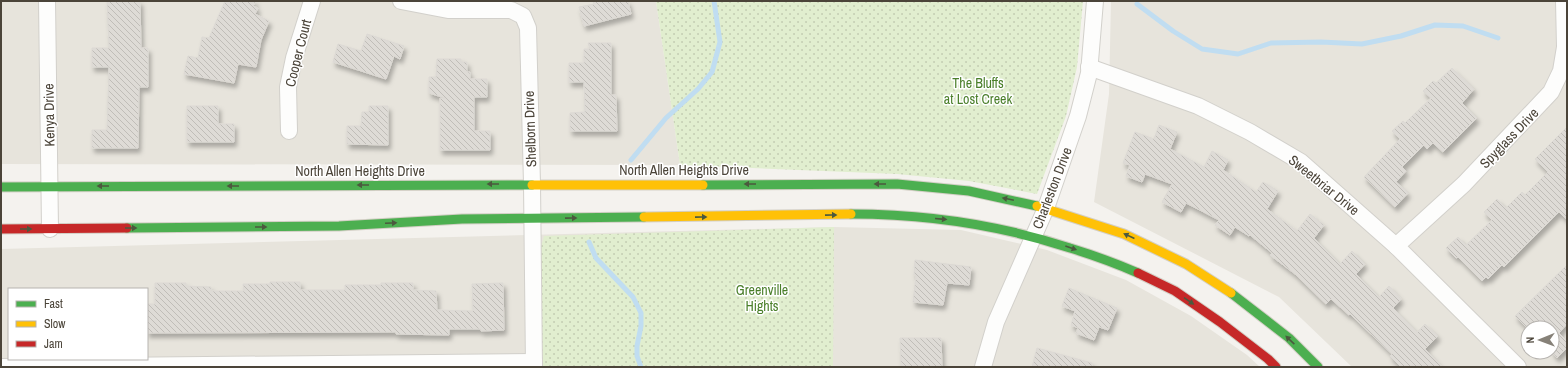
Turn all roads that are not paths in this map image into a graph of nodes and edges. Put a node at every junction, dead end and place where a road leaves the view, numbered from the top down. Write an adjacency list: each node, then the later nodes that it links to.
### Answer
1 (47, 1): 10 (street, Kenya Drive)
2 (312, 1): 7 (street, Cooper Court)
3 (401, 1): 8 (street, Shelborn Drive)
4 (1095, 1): 6 (street, Charleston Drive)
5 (1564, 1): 16 (street, Spyglass Drive)
6 (1089, 67): 11 (street, Charleston Drive); 16 (street, Sweetbriar Drive)
7 (289, 131)
8 (532, 184): 10 (main road, North Allen Heights Drive, one-way to 10); 11 (main road, North Allen Heights Drive, one-way to 8); 12 (street, Shelborn Drive)
9 (1, 187): 10 (main road, North Allen Heights Drive)
10 (50, 187): 14 (street, Kenya Drive)
11 (1046, 208): 15 (street, Charleston Drive); 22 (main road, North Allen Heights Drive, one-way to 11)
12 (532, 219): 14 (main road, one-way to 12); 15 (main road, one-way to 15); 17 (street, Shelborn Drive)
13 (1, 229): 14 (main road, one-way to 14)
14 (50, 229)
15 (1034, 236): 20 (street, Charleston Drive); 21 (main road, one-way to 21)
16 (1396, 246): 23 (street, Sweetbriar Drive)
17 (534, 364): 18 (street)
18 (209, 366): 19 (street)
19 (1, 367)
20 (983, 367)
21 (1276, 367)
22 (1318, 367)
23 (1518, 367)

